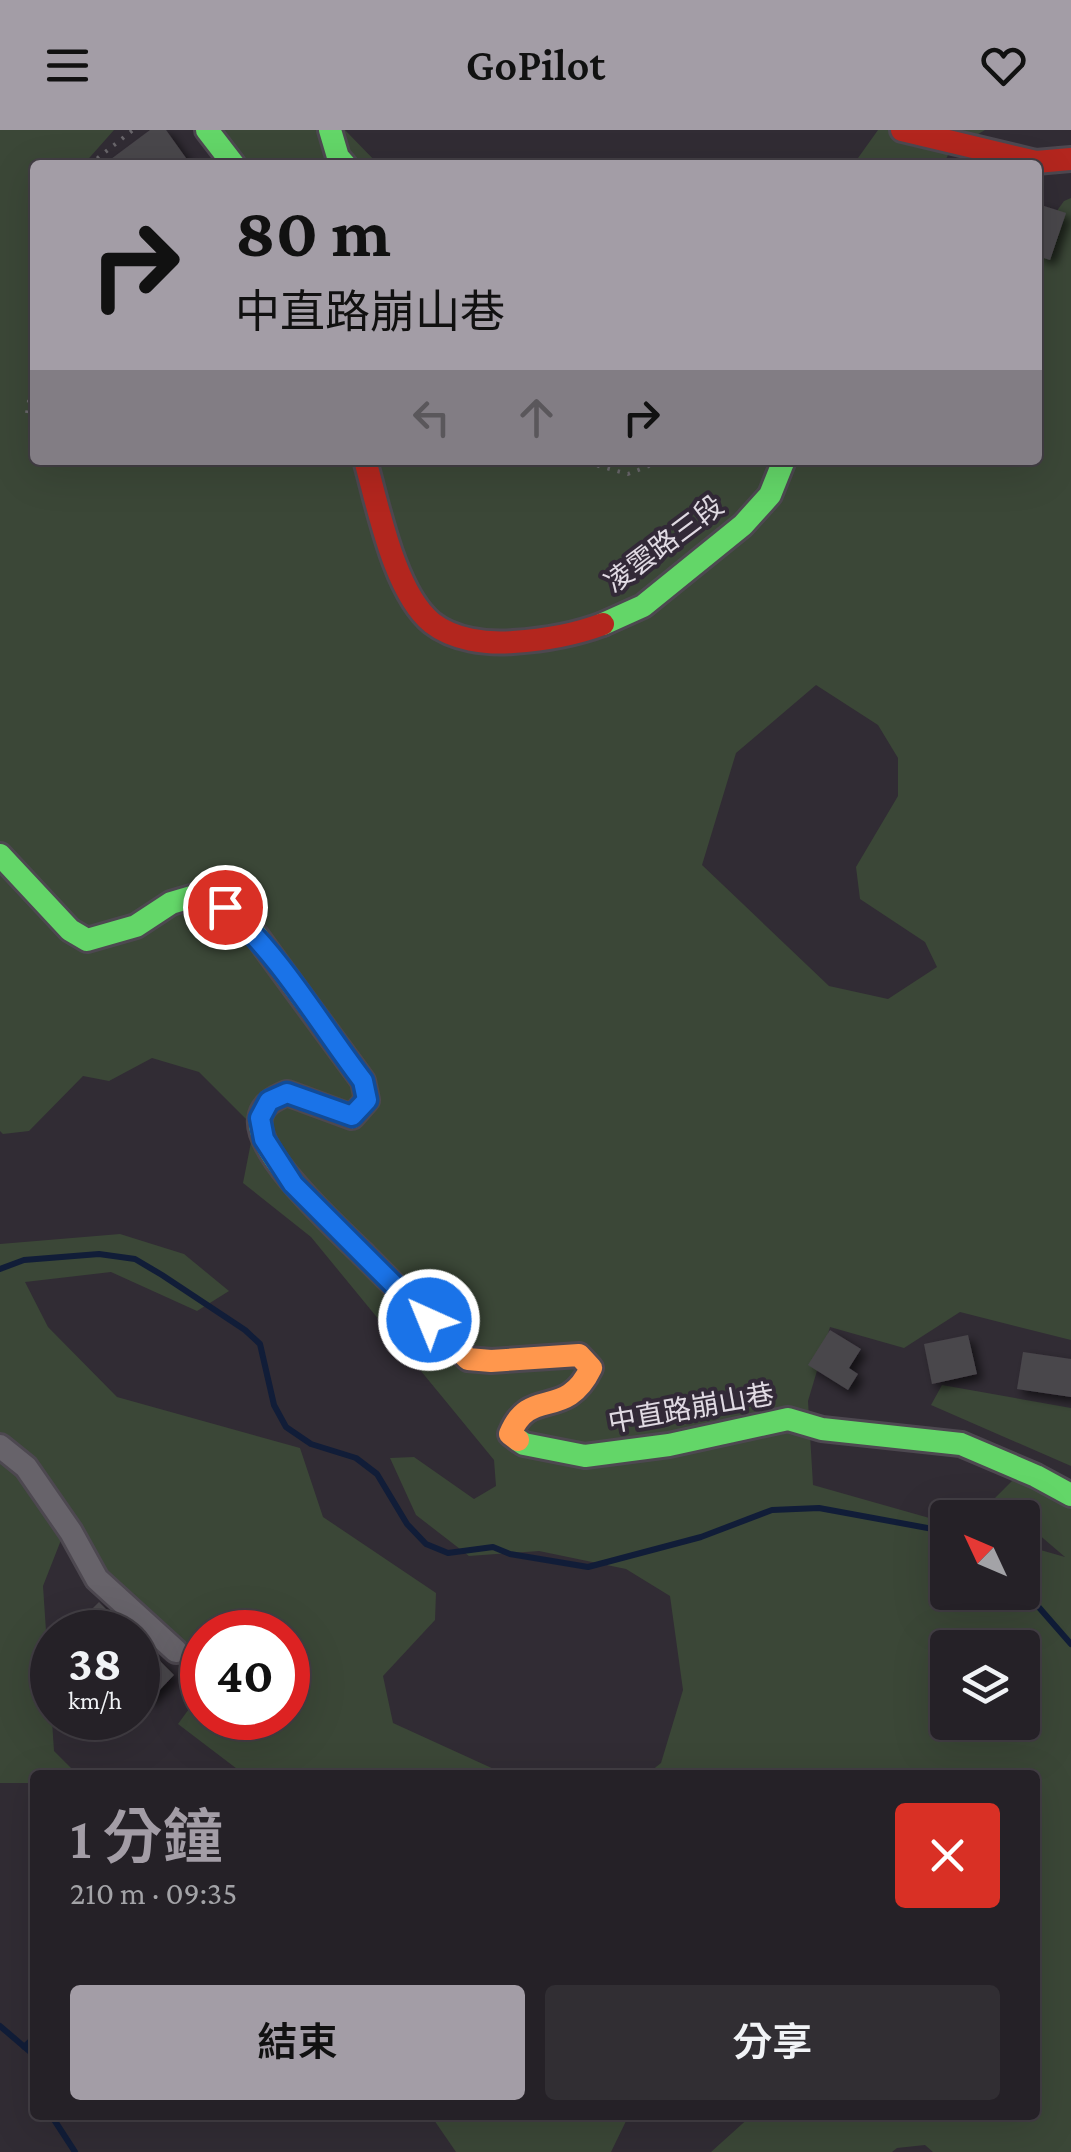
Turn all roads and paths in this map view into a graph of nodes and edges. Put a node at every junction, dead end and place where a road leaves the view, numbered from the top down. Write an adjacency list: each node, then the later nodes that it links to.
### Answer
1 (133, 130): 5 (path)
2 (207, 130): 6 (street)
3 (330, 130): 7 (street)
4 (902, 130): 8 (street)
5 (95, 160)
6 (230, 160)
7 (341, 160)
8 (1028, 160)
9 (1071, 160): 10 (street)
10 (1042, 162)
11 (30, 396): 12 (path)
12 (27, 414)
13 (367, 465): 16 (street, 凌雲路三段)
14 (596, 465): 15 (path)
15 (651, 465)
16 (782, 465)
17 (0, 855): 19 (street, 中直路崩山巷)
18 (0, 1446): 20 (street)
19 (1071, 1494)
20 (176, 1651)

